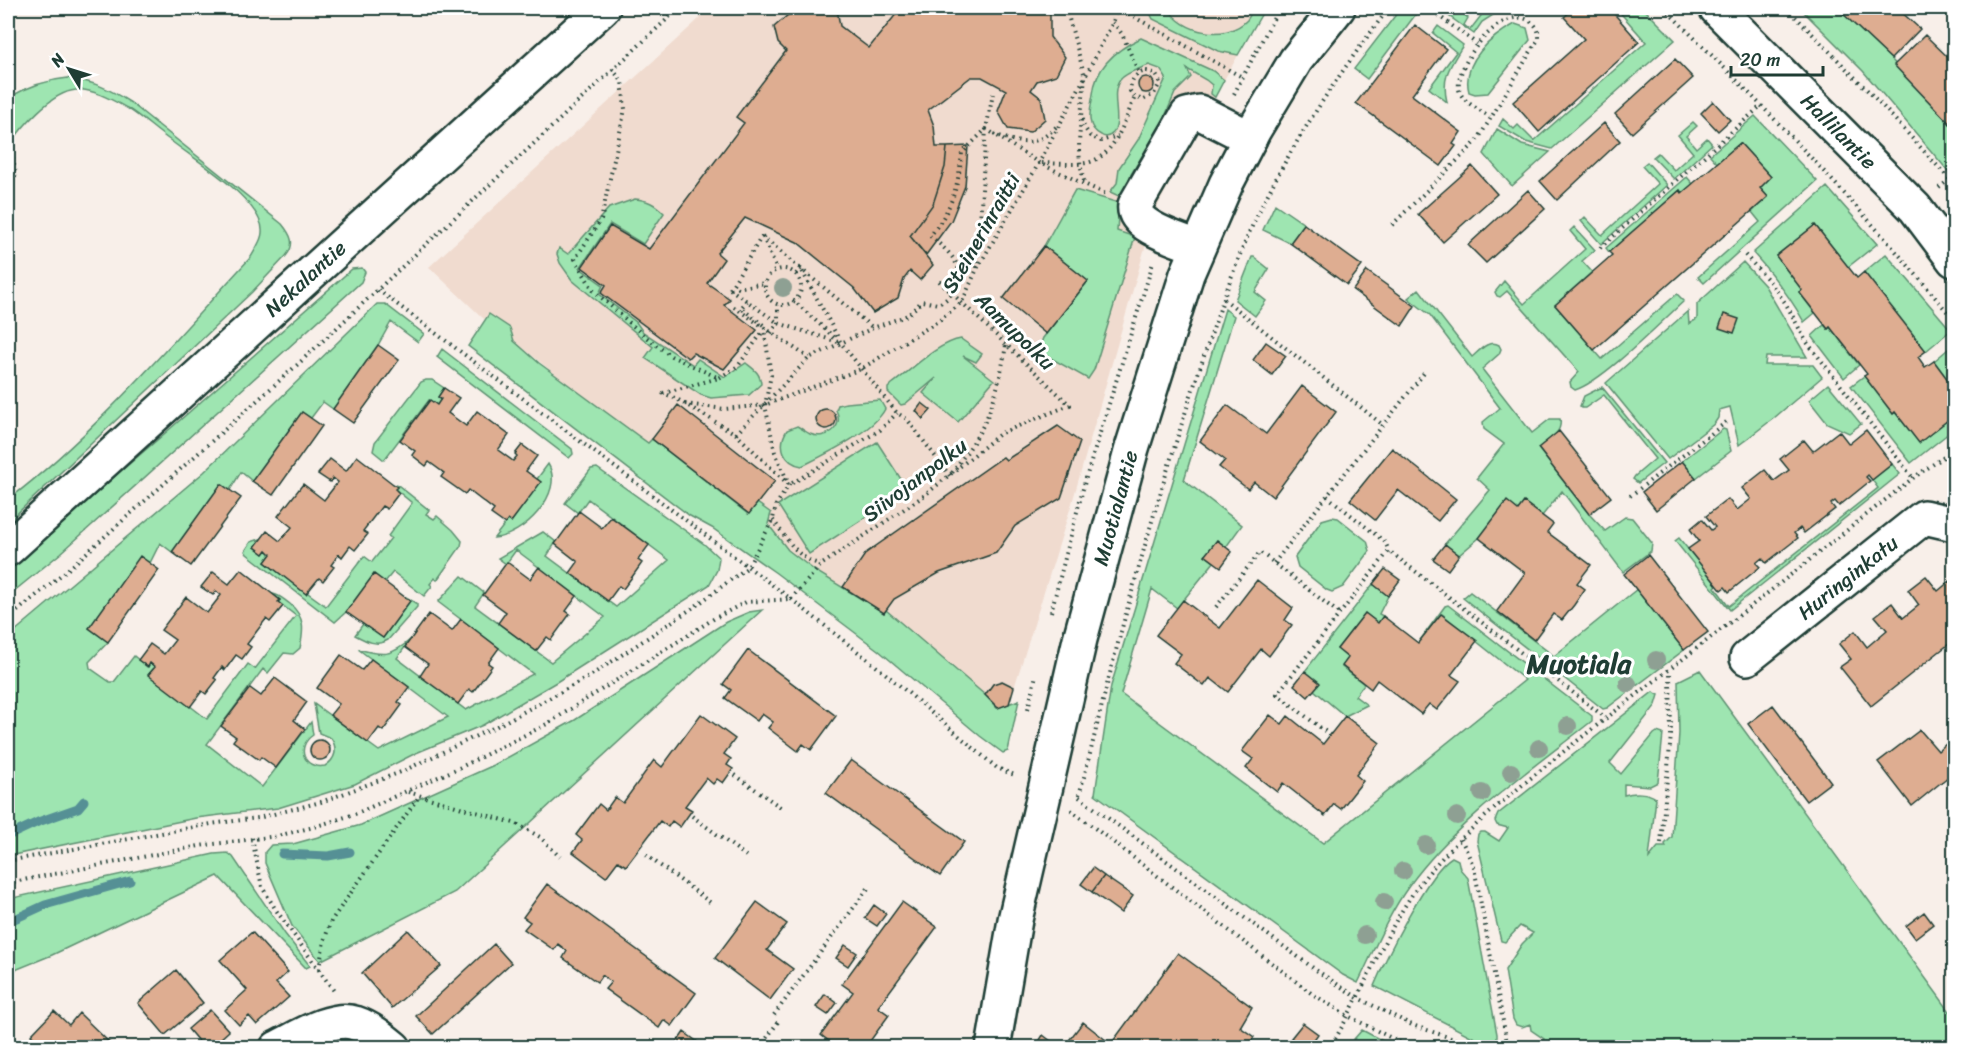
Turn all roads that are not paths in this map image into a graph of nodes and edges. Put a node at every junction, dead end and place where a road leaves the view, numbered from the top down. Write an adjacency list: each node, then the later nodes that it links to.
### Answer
1 (603, 8): 8 (street, Nekalantie)
2 (1338, 8): 4 (street, Muotialantie)
3 (1716, 8): 6 (street, Hallilantie)
4 (1250, 138): 5 (street, Muotialantie); 5 (street)
5 (1197, 247): 12 (street, Muotialantie)
6 (1954, 260)
7 (1954, 524): 9 (street, Huringinkatu)
8 (8, 549)
9 (1748, 658)
10 (277, 1047): 11 (street)
11 (394, 1047)
12 (993, 1047)

